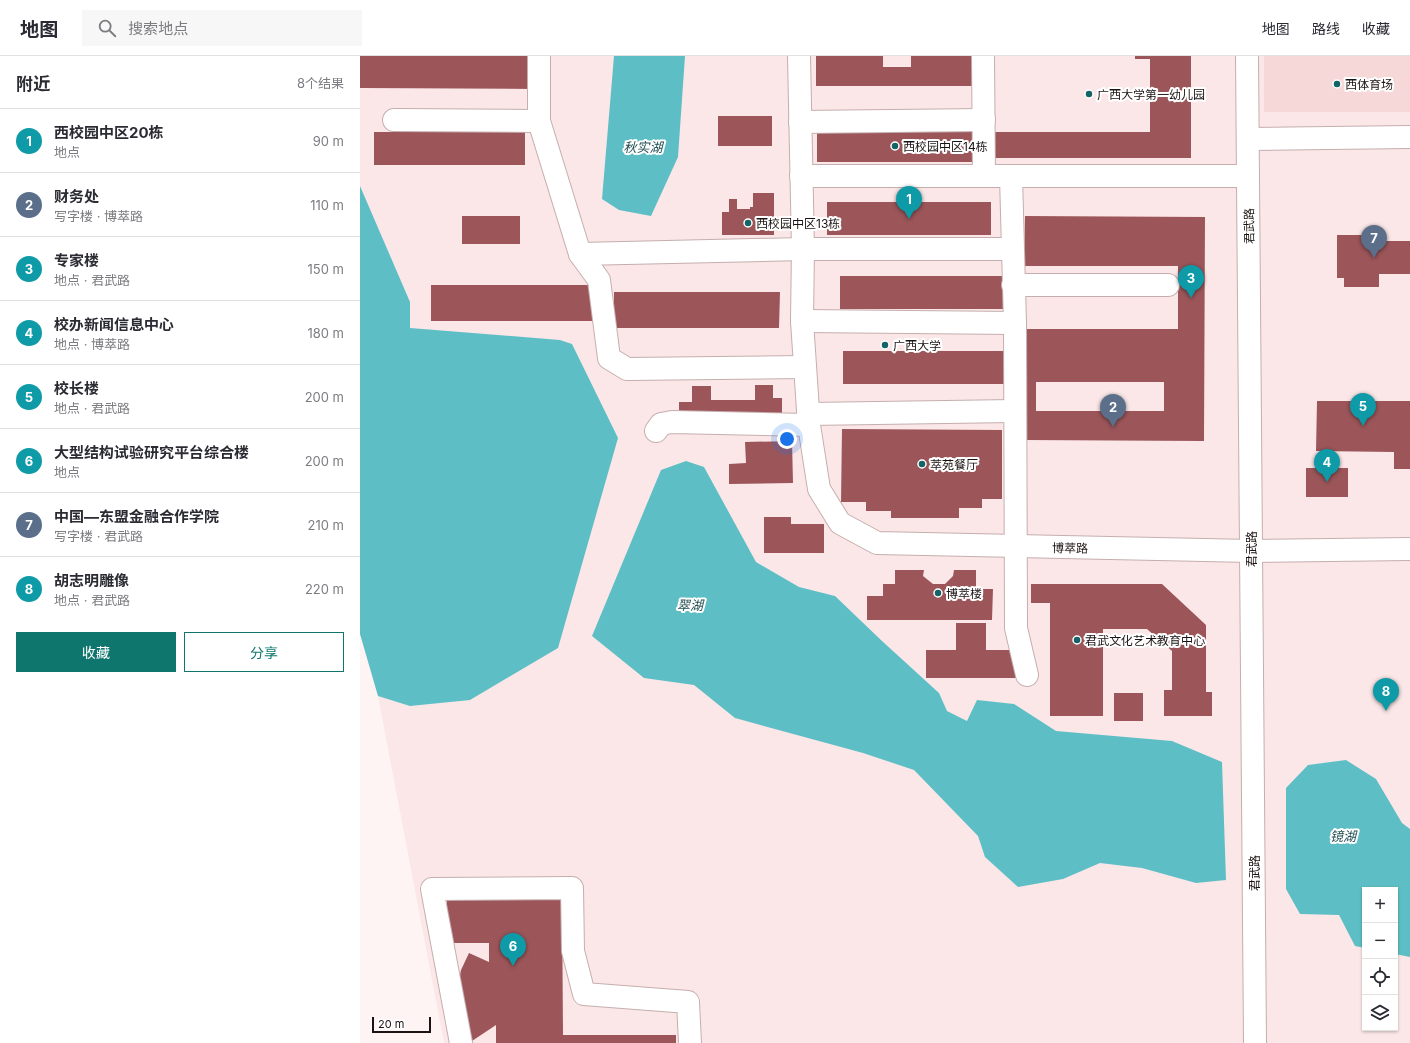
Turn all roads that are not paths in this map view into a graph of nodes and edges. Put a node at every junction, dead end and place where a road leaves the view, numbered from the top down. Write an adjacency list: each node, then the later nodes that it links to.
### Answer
1 (539, 56): 7 (street)
2 (799, 56): 8 (street, 博萃路)
3 (983, 56): 6 (street)
4 (1247, 56): 10 (street, 君武路)
5 (394, 120): 7 (street)
6 (984, 120): 8 (street); 12 (street)
7 (539, 121): 17 (street)
8 (800, 122): 11 (street, 博萃路)
9 (1410, 136): 10 (street)
10 (1248, 139): 14 (street, 君武路)
11 (801, 176): 12 (street); 15 (street, 博萃路)
12 (984, 176): 13 (street)
13 (1010, 176): 14 (street); 16 (street)
14 (1248, 176): 28 (street, 君武路)
15 (803, 249): 16 (street); 17 (street); 20 (street, 博萃路)
16 (1012, 249): 18 (street)
17 (580, 254): 22 (street)
18 (1013, 285): 19 (street); 21 (street)
19 (1168, 285)
20 (802, 321): 21 (street); 22 (street, 博萃路)
21 (1015, 323): 23 (street)
22 (804, 367): 24 (street, 博萃路)
23 (1014, 411): 24 (street); 26 (street)
24 (808, 420): 25 (street); 26 (street, 博萃路)
25 (656, 431)
26 (1015, 547): 28 (street, 博萃路); 29 (street)
27 (1410, 549): 28 (street, 博萃路)
28 (1251, 551): 32 (street, 君武路)
29 (1027, 675)
30 (461, 1043): 31 (street)
31 (690, 1043)
32 (1256, 1043)

